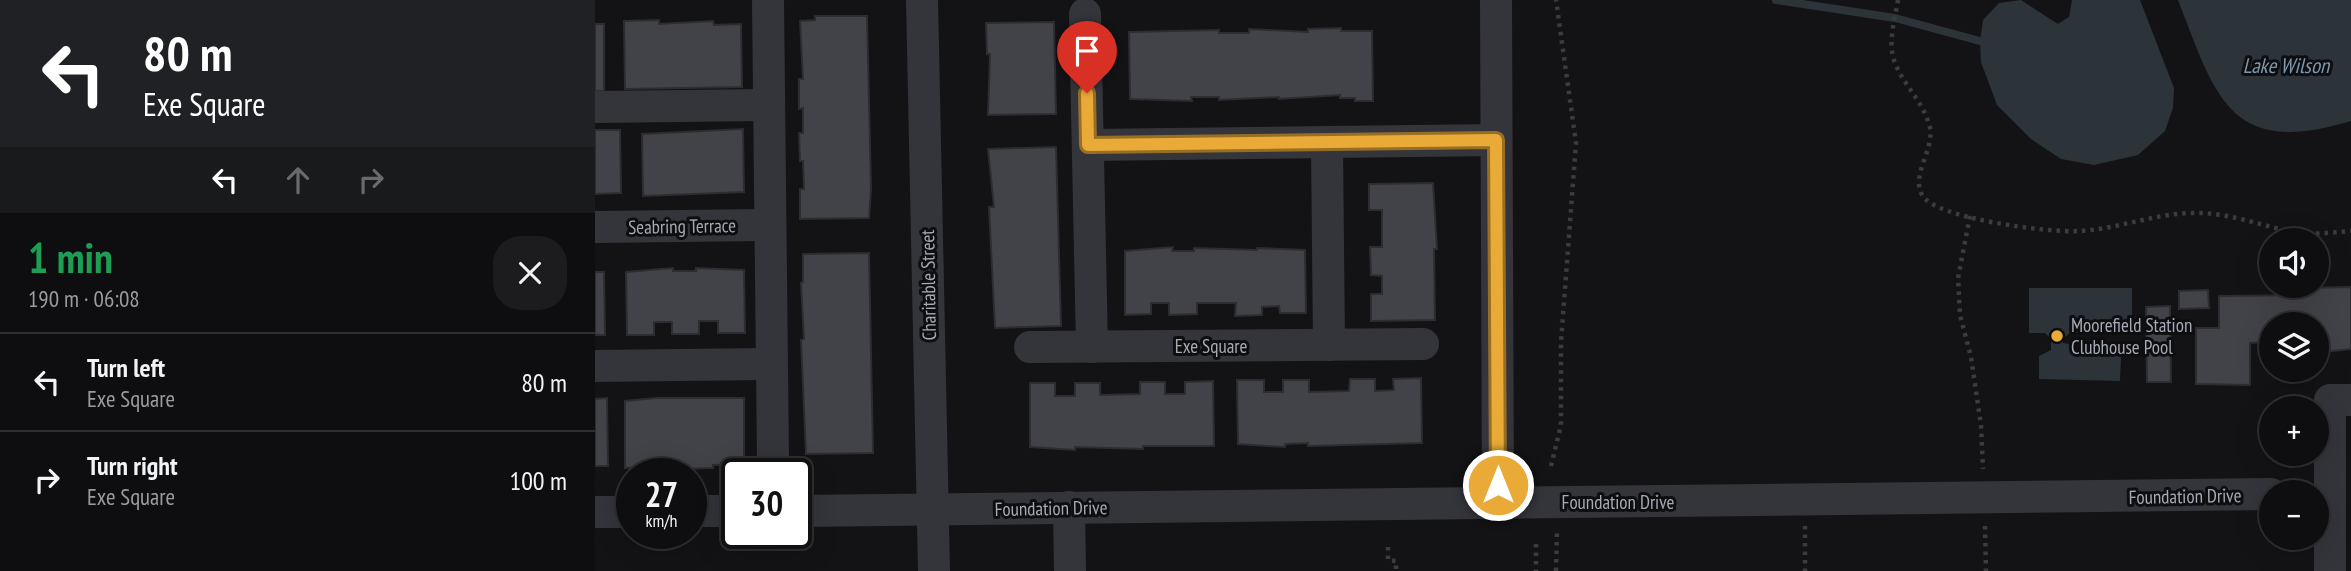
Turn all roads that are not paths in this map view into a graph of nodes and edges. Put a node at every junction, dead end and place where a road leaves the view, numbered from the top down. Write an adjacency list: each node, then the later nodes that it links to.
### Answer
1 (768, 0): 5 (street)
2 (922, 0): 24 (street, Charitable Street)
3 (1496, 0): 7 (street)
4 (1085, 14): 8 (street)
5 (769, 106): 6 (street); 10 (street)
6 (595, 107)
7 (1496, 140): 9 (street); 22 (street)
8 (1088, 145): 9 (street); 14 (street)
9 (1327, 145): 13 (street)
10 (770, 225): 11 (street, Seabring Terrace); 16 (street)
11 (595, 227)
12 (1423, 344): 13 (street, Exe Square)
13 (1329, 345): 14 (street, Exe Square)
14 (1092, 346): 15 (street, Exe Square)
15 (1030, 347)
16 (771, 364): 17 (street); 19 (street)
17 (595, 366)
18 (2351, 400): 20 (street)
19 (773, 458)
20 (2333, 494): 30 (street)
21 (2259, 495): 22 (street, Foundation Drive)
22 (1498, 503): 23 (street, Foundation Drive)
23 (1069, 508): 24 (street, Foundation Drive); 29 (street)
24 (933, 509): 25 (street, Foundation Drive); 28 (street, Charitable Street)
25 (812, 511)
26 (595, 512): 27 (street)
27 (616, 512)
28 (934, 571)
29 (1070, 571)
30 (2330, 571)

